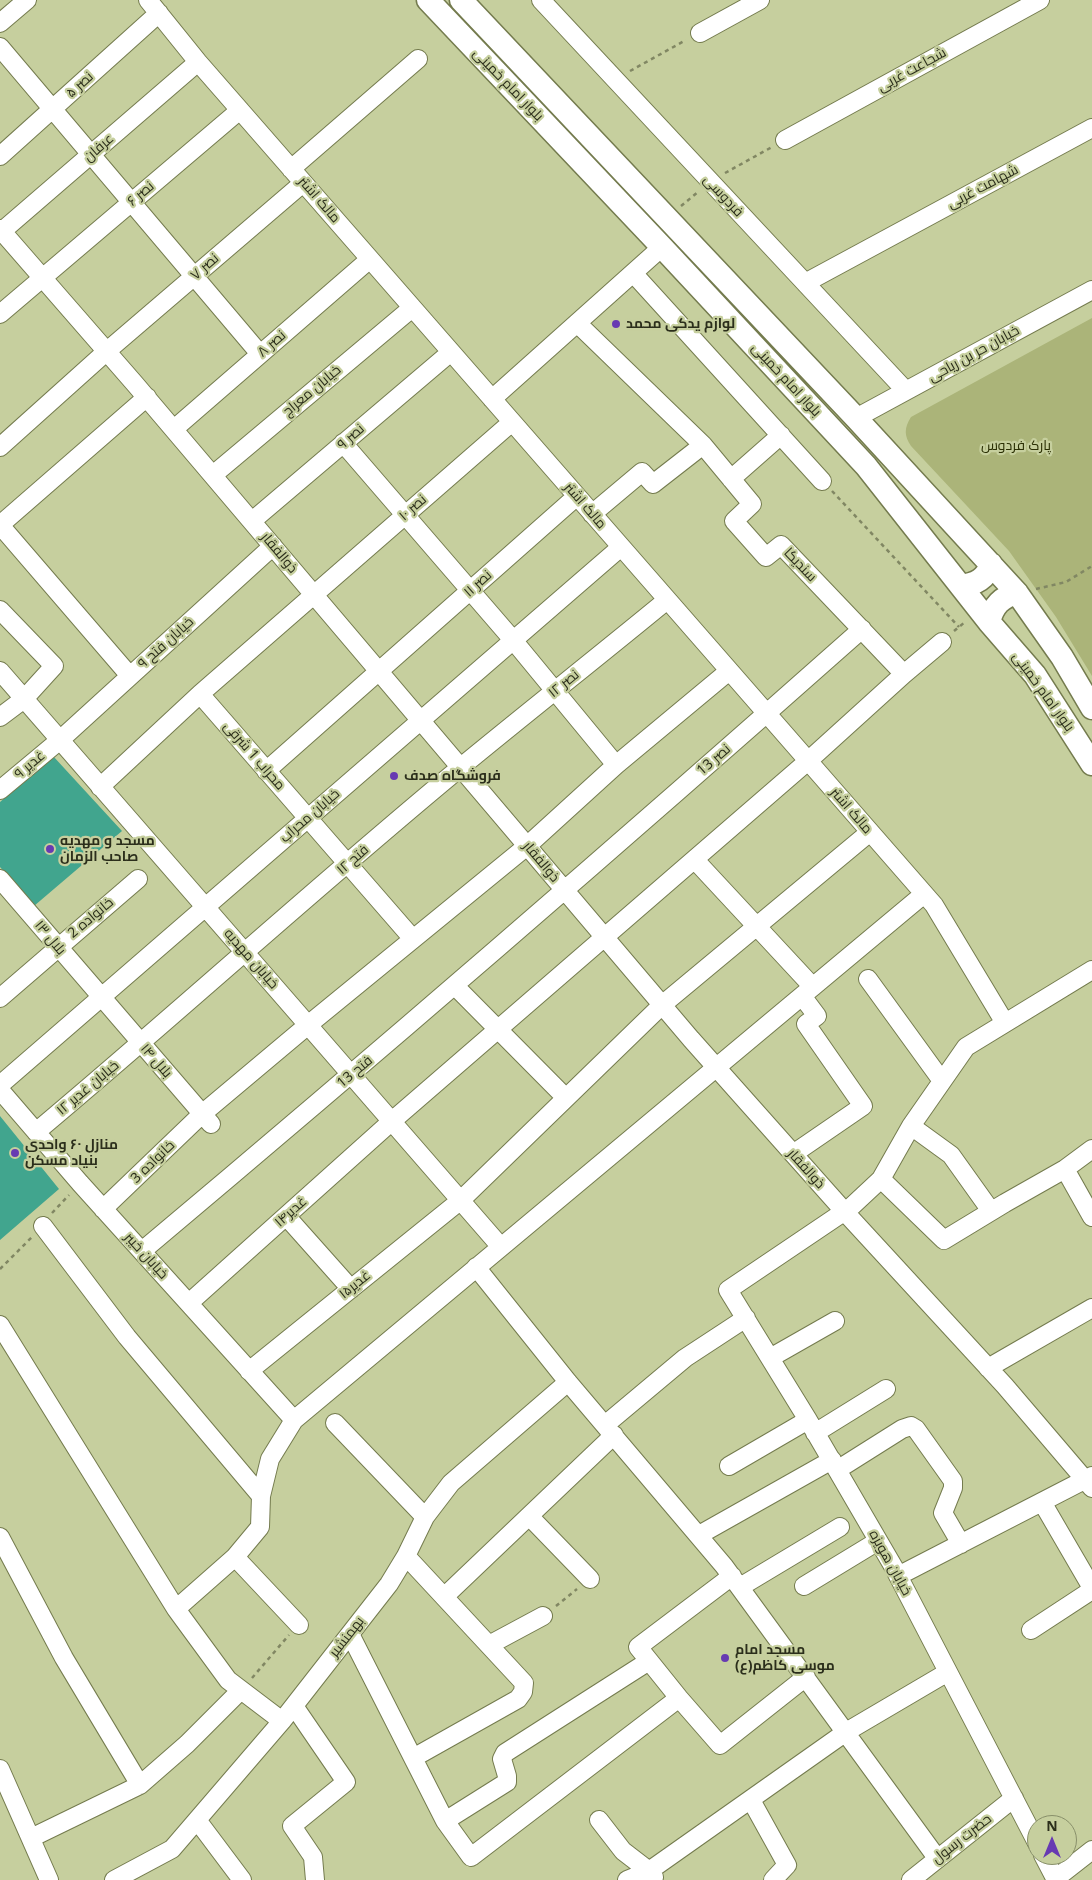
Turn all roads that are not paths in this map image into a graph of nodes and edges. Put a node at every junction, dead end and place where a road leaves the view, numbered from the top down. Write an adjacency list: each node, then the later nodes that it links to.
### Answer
1 (27, 0): 8 (street)
2 (428, 0): 23 (main road, بلوار امام خمینی)
3 (461, 0): 39 (main road, بلوار امام خمینی)
4 (541, 0): 28 (street, فردوسی)
5 (760, 0): 9 (street)
6 (1040, 0): 16 (street, شجاعت غربی)
7 (154, 7): 12 (street, مالک اشتر); 13 (street, نصر ۵)
8 (0, 23)
9 (700, 33)
10 (0, 46): 13 (street)
11 (418, 59): 19 (street)
12 (198, 62): 14 (street, مالک اشتر); 17 (street, عرفان)
13 (53, 109): 17 (street); 18 (street, نصر ۵)
14 (240, 110): 19 (street, مالک اشتر); 21 (street, نصر ۶)
15 (1092, 128): 28 (street, شهامت غربی)
16 (785, 140)
17 (91, 154): 21 (street); 22 (street, عرفان)
18 (0, 156)
19 (291, 168): 20 (street, مالک اشتر)
20 (303, 183): 24 (street, مالک اشتر); 26 (street, نصر ۷)
21 (132, 202): 26 (street); 27 (street, نصر ۶)
22 (1, 231): 27 (street, ذوالفقار)
23 (662, 247): 25 (street); 57 (main road, بلوار امام خمینی)
24 (370, 259): 30 (street, مالک اشتر); 35 (street, نصر ۸)
25 (633, 273): 32 (street); 42 (street)
26 (195, 276): 33 (street, نصر ۷); 35 (street)
27 (43, 278): 31 (street, نصر ۶); 33 (street, ذوالفقار)
28 (805, 283): 36 (street, فردوسی)
29 (1092, 290): 36 (street, خیابان حر بن ریاحی)
30 (412, 308): 34 (street, مالک اشتر); 46 (street, خیابان معراج)
31 (0, 314)
32 (578, 323): 38 (street); 44 (street, سندیکا)
33 (107, 351): 37 (street, ذوالفقار); 45 (street, نصر ۷)
34 (450, 352): 38 (street, مالک اشتر); 43 (street, نصر ۹)
35 (260, 354): 41 (street, نصر ۸)
36 (906, 391): 39 (street, خیابان حر بن ریاحی)
37 (147, 397): 41 (street, ذوالفقار); 53 (street)
38 (492, 399): 40 (street, مالک اشتر)
39 (856, 418): 56 (main road, بلوار امام خمینی)
40 (512, 422): 49 (street, مالک اشتر); 51 (street, نصر ۱۰)
41 (174, 429): 46 (street, ذوالفقار)
42 (781, 435): 47 (street); 48 (street)
43 (344, 443): 51 (street); 52 (street, نصر ۹)
44 (703, 445): 47 (street, سندیکا); 50 (street)
45 (0, 447)
46 (213, 475): 52 (street, ذوالفقار)
47 (731, 479): 64 (street, سندیکا)
48 (822, 481)
49 (577, 496): 50 (street, مالک اشتر); 58 (street, نصر ۱۱)
50 (592, 514): 55 (street, مالک اشتر)
51 (405, 515): 58 (street); 60 (street, نصر ۱۰)
52 (252, 522): 54 (street, ذوالفقار)
53 (0, 525): 71 (street)
54 (273, 546): 60 (street, ذوالفقار); 71 (street, خیابان فتح ۹)
55 (621, 547): 61 (street, مالک اشتر); 65 (street, خیابان محراب)
56 (991, 564): 57 (main road); 59 (main road, بلوار امام خمینی)
57 (961, 586): 63 (main road, بلوار امام خمینی)
58 (470, 591): 65 (street); 69 (street, نصر ۱۱)
59 (1017, 593): 63 (main road); 75 (main road, بلوار امام خمینی)
60 (314, 594): 69 (street, ذوالفقار); 73 (street, نصر ۱۰)
61 (668, 600): 67 (street, مالک اشتر); 72 (street, نصر ۱۲)
62 (0, 610): 74 (street)
63 (984, 616): 81 (main road, بلوار امام خمینی)
64 (862, 629): 70 (street, سندیکا); 76 (street, نصر 13)
65 (513, 640): 72 (street); 78 (street, خیابان محراب)
66 (942, 642): 70 (street)
67 (729, 671): 76 (street, مالک اشتر); 82 (street, خانواده 3)
68 (0, 672): 74 (street, خیابان مهدیه)
69 (380, 672): 78 (street, ذوالفقار); 84 (street, نصر ۱۱)
70 (904, 674): 80 (street)
71 (130, 676): 79 (street, خیابان فتح ۹)
72 (555, 691): 82 (street); 83 (street, نصر ۱۲)
73 (200, 694): 84 (street, محراب 1 شرقی); 85 (street, نصر ۱۰)
74 (24, 699): 77 (street); 79 (street, خیابان مهدیه)
75 (1092, 708)
76 (766, 714): 80 (street, مالک اشتر); 94 (street, نصر 13)
77 (0, 717)
78 (420, 720): 83 (street, ذوالفقار); 87 (street, خیابان محراب)
79 (60, 740): 85 (street, خیابان مهدیه); 86 (street, غدیر ۹)
80 (808, 761): 88 (street, مالک اشتر); 90 (street, غدیر۱۴)
81 (1092, 764)
82 (616, 765): 89 (street, خانواده 3)
83 (461, 767): 89 (street, ذوالفقار); 91 (street, فتح ۱۲)
84 (266, 771): 87 (street, محراب 1 شرقی)
85 (100, 787): 96 (street, خیابان مهدیه)
86 (0, 790)
87 (307, 818): 91 (street, محراب 1 شرقی); 96 (street, خیابان محراب)
88 (870, 832): 95 (street, مالک اشتر); 97 (street, غدیر۱۵)
89 (527, 846): 94 (street, ذوالفقار); 99 (street, خانواده 3)
90 (695, 860): 97 (street); 98 (street, غدیر۱۴)
91 (347, 864): 99 (street, محراب 1 شرقی); 101 (street, فتح ۱۲)
92 (0, 879): 100 (street, بلال ۱۳)
93 (138, 879): 100 (street, خانواده 2)
94 (565, 891): 98 (street, ذوالفقار); 104 (street, فتح 13)
95 (924, 894): 105 (street); 109 (street, مالک اشتر)
96 (205, 907): 101 (street, خیابان مهدیه); 106 (street, خیابان محراب)
97 (757, 926): 105 (street); 108 (street, غدیر۱۵)
98 (605, 938): 108 (street, ذوالفقار); 111 (street, غدیر۱۴)
99 (413, 939): 110 (street, خانواده 3)
100 (58, 947): 106 (street, بلال ۱۳); 107 (street, خانواده 2)
101 (245, 952): 110 (street, خیابان مهدیه); 112 (street, فتح ۱۲)
102 (1092, 970): 109 (street)
103 (868, 979): 115 (street)
104 (455, 986): 111 (street); 114 (street, فتح 13)
105 (807, 992): 113 (street); 124 (street)
106 (101, 997): 112 (street, بلال ۱۴); 116 (street, خیابان محراب)
107 (0, 998)
108 (662, 1005): 113 (street, ذوالفقار); 118 (street, غدیر۱۵)
109 (1005, 1023): 115 (street)
110 (308, 1025): 114 (street, خیابان مهدیه); 119 (street, خانواده 3)
111 (498, 1030): 118 (street); 120 (street, غدیر۱۴)
112 (141, 1044): 119 (street, بلال ۱۴); 122 (street, خیابان غدیر ۱۲)
113 (717, 1068): 124 (street, ذوالفقار); 134 (street)
114 (352, 1075): 120 (street, خیابان مهدیه); 135 (street, فتح 13)
115 (942, 1081): 121 (street)
116 (0, 1085)
117 (0, 1090): 122 (street, خیابان خیبر)
118 (566, 1098): 127 (street, غدیر۱۵)
119 (206, 1119): 128 (street, خانواده 3)
120 (392, 1121): 127 (street, خیابان مهدیه); 131 (street, غدیر۱۴)
121 (910, 1126): 126 (street); 130 (street)
122 (36, 1132): 128 (street, خیابان خیبر)
123 (1092, 1149): 125 (street)
124 (793, 1154): 129 (street, ذوالفقار)
125 (1065, 1169): 130 (street); 132 (street)
126 (881, 1179): 129 (street); 130 (street)
127 (461, 1200): 134 (street, خیابان مهدیه); 137 (street, غدیر۱۵)
128 (103, 1209): 135 (street, خیابان خیبر)
129 (844, 1211): 140 (street, خیابان هویزه); 144 (street, ذوالفقار)
130 (991, 1211)
131 (286, 1216): 137 (street); 138 (street, غدیر۱۴)
132 (1092, 1216)
133 (43, 1226): 155 (street)
134 (501, 1246): 136 (street)
135 (142, 1251): 138 (street, خیابان خیبر)
136 (476, 1267): 146 (street); 148 (street)
137 (351, 1289): 145 (street, غدیر۱۵)
138 (189, 1303): 145 (street, خیابان خیبر)
139 (1092, 1308): 144 (street)
140 (746, 1318): 143 (street, خیابان هویزه); 151 (street)
141 (835, 1321): 143 (street)
142 (0, 1325): 172 (street)
143 (770, 1358): 150 (street, خیابان هویزه)
144 (988, 1368): 154 (street, ذوالفقار)
145 (249, 1370): 148 (street, خیابان خیبر)
146 (568, 1382): 151 (street); 158 (street, بهمنشیر)
147 (886, 1389): 150 (street)
148 (294, 1420): 155 (street)
149 (335, 1423): 158 (street)
150 (812, 1427): 152 (street, خیابان هویزه); 153 (street)
151 (609, 1430): 157 (street); 160 (street)
152 (834, 1465): 160 (street); 162 (street, خیابان هویزه); 163 (street)
153 (729, 1466)
154 (1089, 1481): 156 (street)
155 (261, 1496): 165 (street)
156 (1042, 1502): 163 (street); 170 (street)
157 (529, 1516): 167 (street); 171 (street)
158 (425, 1517): 164 (street, بهمنشیر)
159 (840, 1527): 168 (street)
160 (699, 1535): 168 (street)
161 (0, 1537): 188 (street)
162 (878, 1541): 166 (street, خیابان هویزه); 169 (street)
163 (961, 1544): 166 (street)
164 (406, 1556): 171 (street); 176 (street, بهمنشیر)
165 (235, 1557): 172 (street); 174 (street)
166 (898, 1576): 179 (street, خیابان هویزه)
167 (590, 1578)
168 (736, 1582): 178 (street); 180 (street)
169 (804, 1586)
170 (1092, 1589): 175 (street)
171 (444, 1596): 177 (street)
172 (176, 1609): 181 (street)
173 (542, 1616): 177 (street)
174 (299, 1625)
175 (1031, 1630)
176 (350, 1634): 183 (street, بهمنشیر); 186 (street)
177 (488, 1645): 186 (street)
178 (649, 1661): 182 (street); 193 (street)
179 (948, 1672): 185 (street); 189 (street, خیابان هویزه)
180 (806, 1677): 182 (street); 185 (street)
181 (241, 1690): 184 (street); 188 (street)
182 (679, 1698): 193 (street)
183 (294, 1706): 184 (street, بهمنشیر); 204 (street)
184 (282, 1722): 191 (street, بهمنشیر)
185 (846, 1732): 190 (street); 197 (street)
186 (413, 1758): 193 (street)
187 (0, 1769): 195 (street)
188 (140, 1785): 195 (street)
189 (1014, 1798): 194 (street, خیابان هویزه); 197 (street, حضرت رسول)
190 (751, 1800): 199 (street); 206 (street)
191 (197, 1820): 202 (street, بهمنشیر); 203 (street)
192 (600, 1820): 199 (street)
193 (445, 1821)
194 (1027, 1823)
195 (31, 1838): 201 (street)
196 (1092, 1850): 200 (street)
197 (938, 1858): 207 (street, حضرت رسول)
198 (1048, 1865): 200 (street)
199 (652, 1876): 205 (street)
200 (1056, 1879)
201 (49, 1880)
202 (115, 1880)
203 (242, 1880)
204 (315, 1880)
205 (627, 1880)
206 (773, 1880)
207 (911, 1880)

